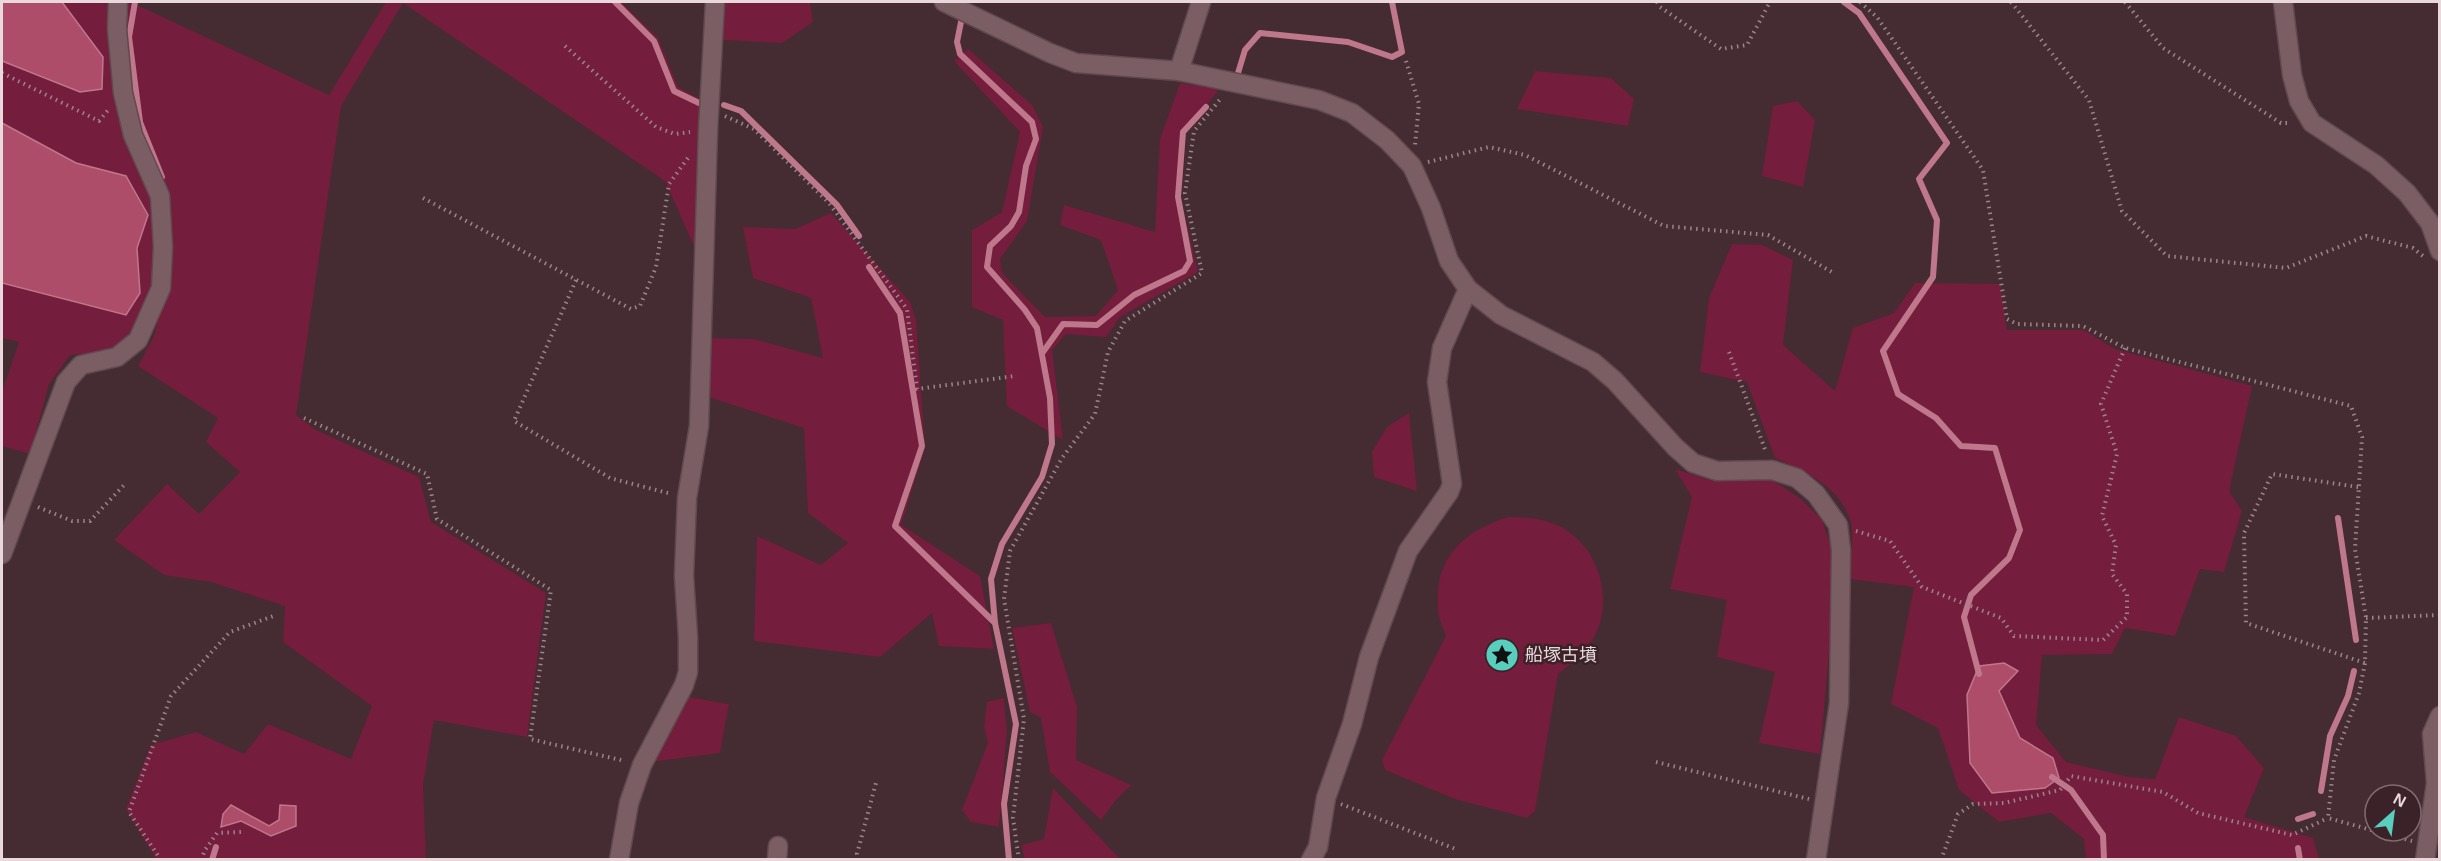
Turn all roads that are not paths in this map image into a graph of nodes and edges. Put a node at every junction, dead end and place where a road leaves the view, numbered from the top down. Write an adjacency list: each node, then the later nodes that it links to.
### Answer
1 (118, 2): 9 (street)
2 (715, 2): 12 (street)
3 (945, 2): 6 (street)
4 (1201, 2): 6 (street)
5 (2283, 2): 7 (street)
6 (1179, 72): 8 (street)
7 (2435, 257)
8 (1468, 289): 13 (street); 14 (street)
9 (2, 554)
10 (2439, 716): 11 (street)
11 (2425, 852)
12 (619, 860)
13 (1311, 860)
14 (1816, 860)

